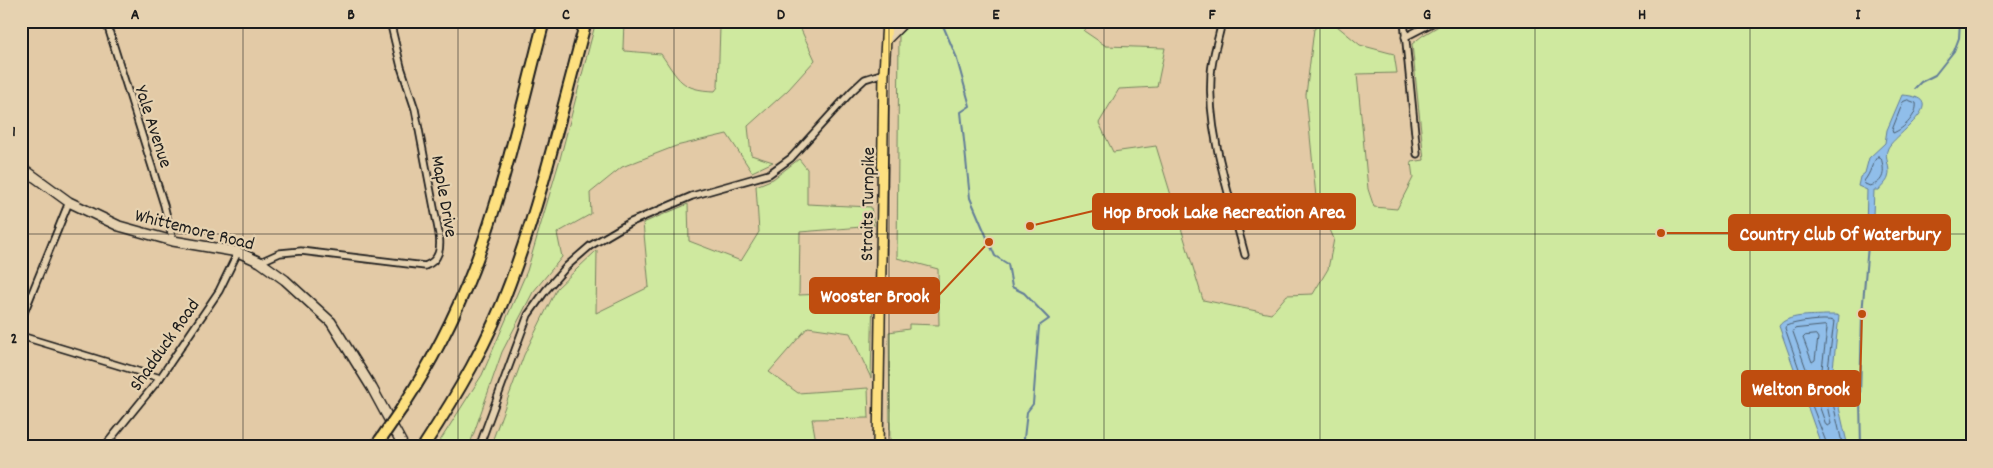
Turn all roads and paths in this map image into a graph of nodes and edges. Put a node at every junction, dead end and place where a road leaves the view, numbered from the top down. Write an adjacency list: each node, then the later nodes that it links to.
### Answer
1 (106, 21): 16 (street, Yale Avenue)
2 (390, 21): 19 (street, Maple Drive)
3 (544, 21): 23 (highway, bridge)
4 (586, 21): 26 (highway)
5 (887, 21): 11 (main road, Straits Turnpike)
6 (904, 21): 11 (main road)
7 (1222, 21): 18 (street)
8 (1404, 21): 10 (street)
9 (1436, 21): 10 (street)
10 (1405, 37): 13 (street)
11 (887, 39): 12 (main road, Straits Turnpike)
12 (884, 73): 27 (street); 28 (main road, Straits Turnpike)
13 (1418, 154)
14 (21, 167): 15 (main road, Whittemore Road)
15 (69, 202): 16 (main road, Whittemore Road); 20 (street)
16 (173, 241): 17 (main road, Whittemore Road)
17 (238, 252): 19 (main road, Whittemore Road); 22 (street, Shadduck Road)
18 (1245, 254)
19 (260, 262): 25 (main road, Whittemore Road)
20 (21, 320)
21 (21, 336): 22 (street)
22 (160, 378): 24 (street, Shadduck Road)
23 (377, 443)
24 (104, 447)
25 (404, 447)
26 (423, 447)
27 (479, 447)
28 (878, 447)

